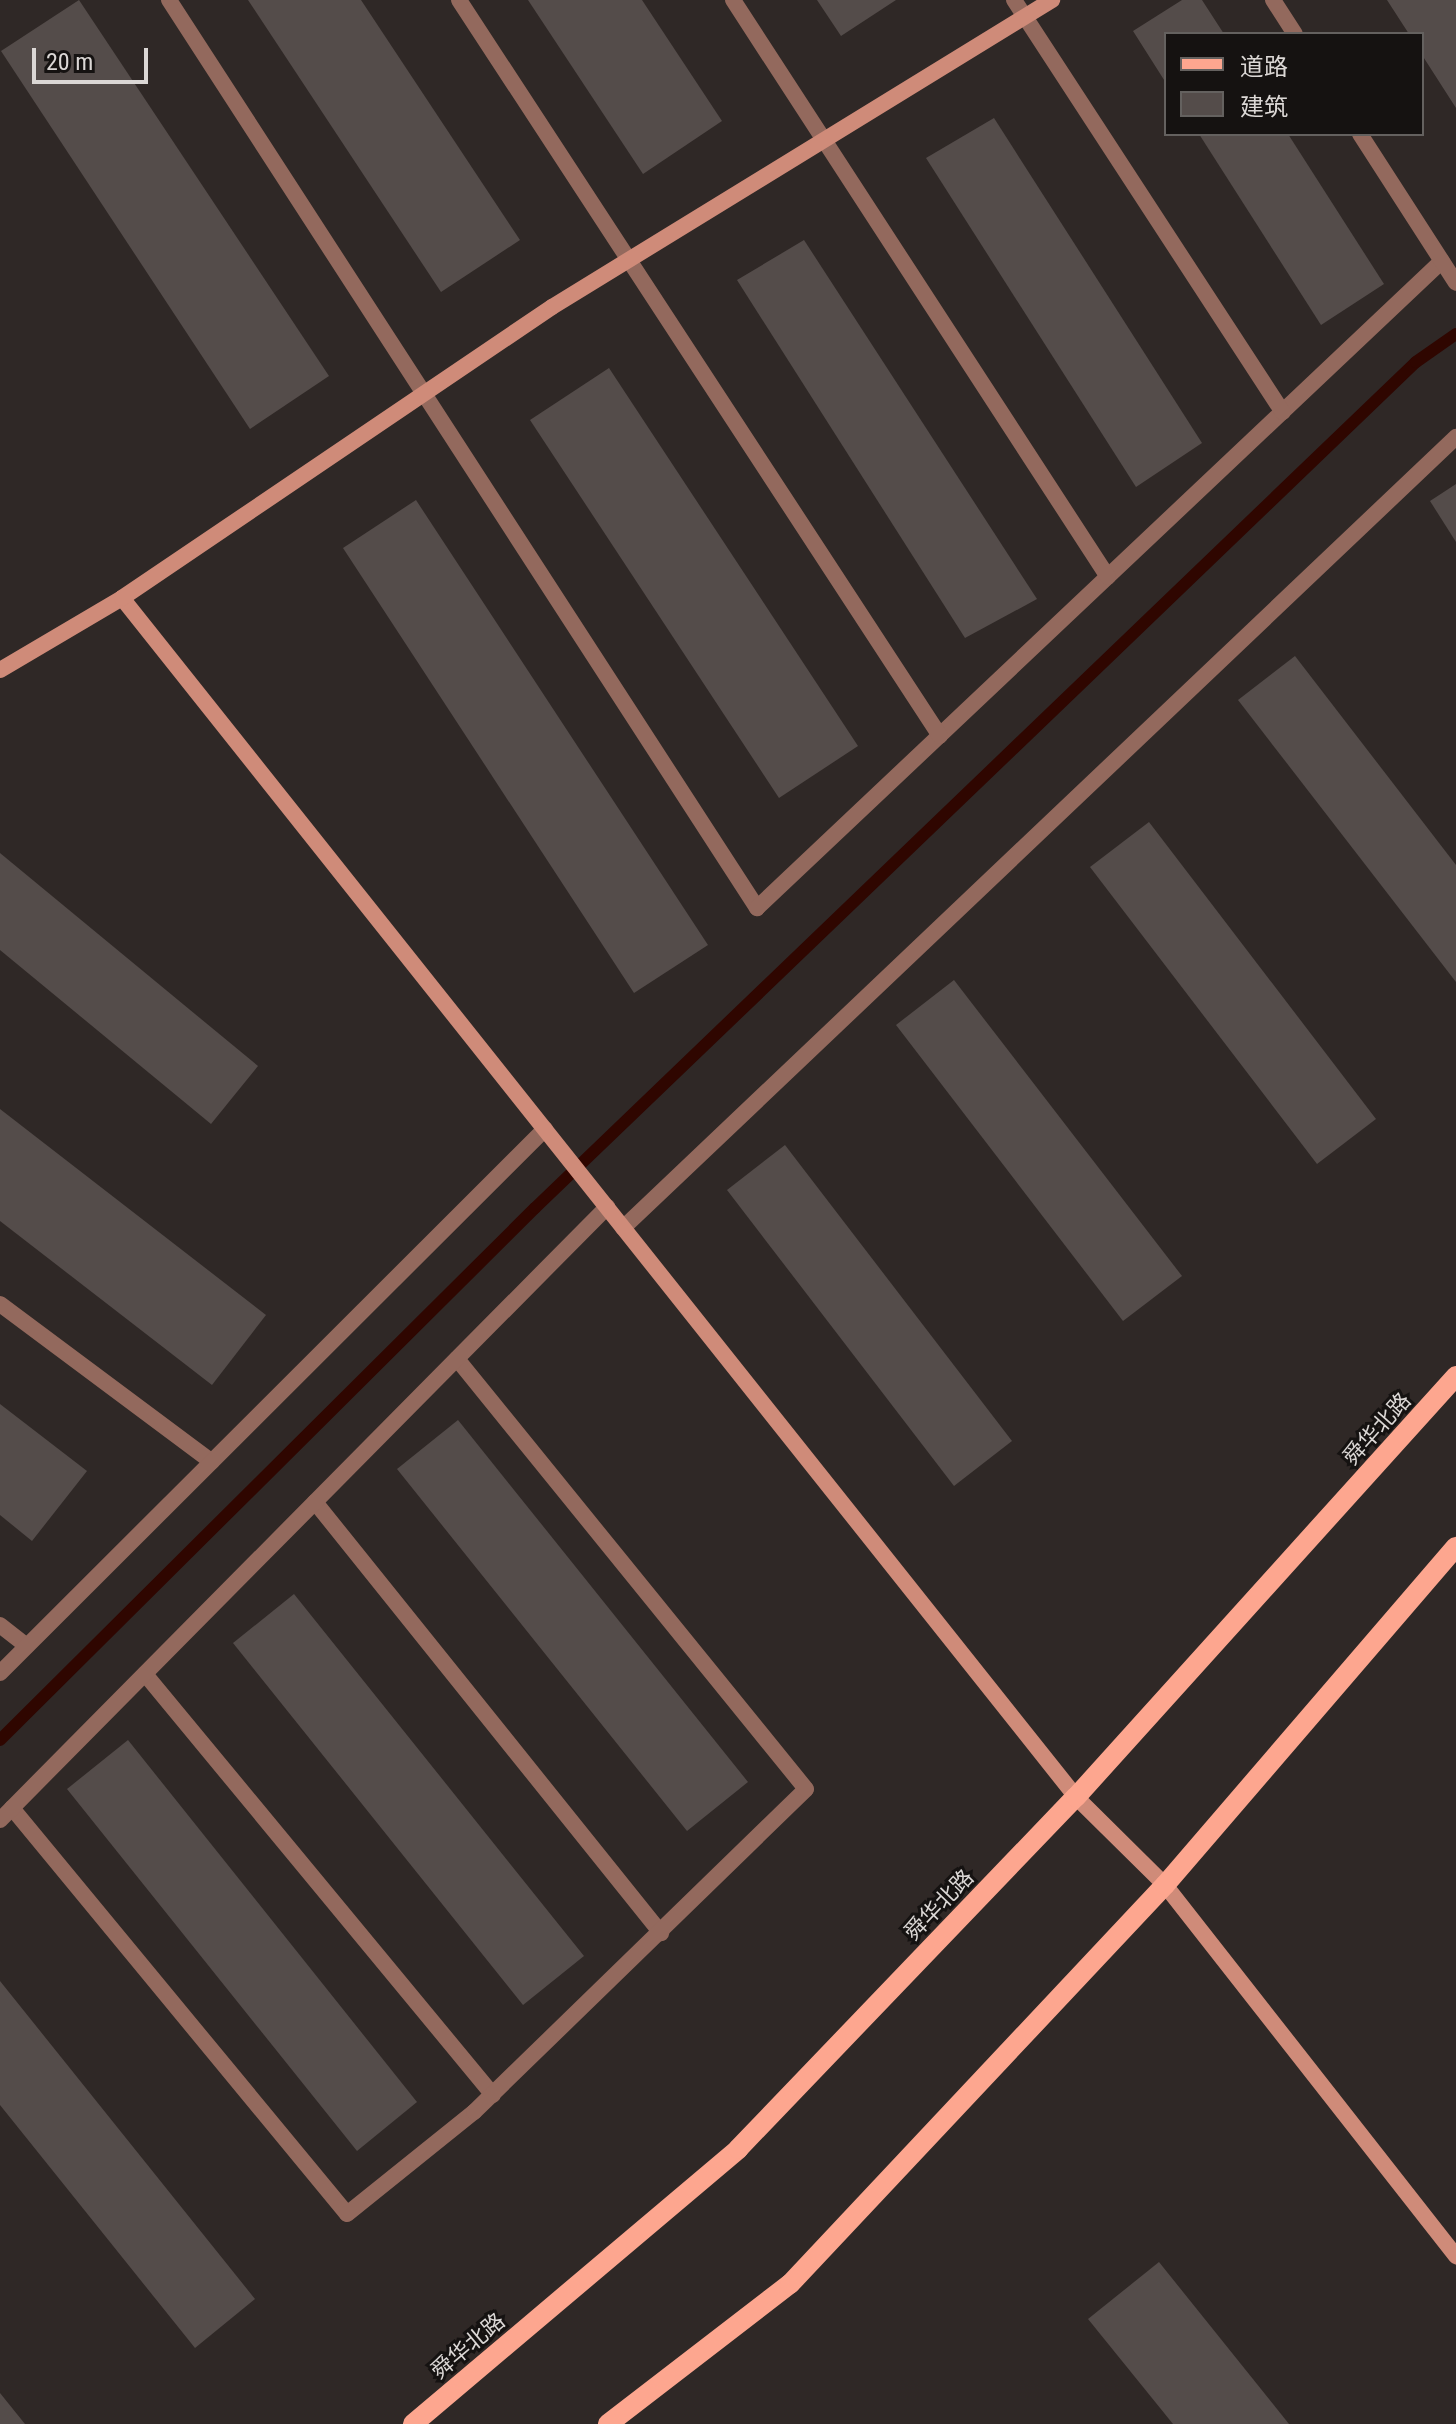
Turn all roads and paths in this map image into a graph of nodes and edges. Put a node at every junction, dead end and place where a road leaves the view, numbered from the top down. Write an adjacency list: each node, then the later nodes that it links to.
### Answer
1 (169, 0): 14 (street)
2 (459, 0): 11 (street)
3 (733, 0): 10 (street)
4 (1014, 0): 7 (street)
5 (1052, 0): 7 (street)
6 (1273, 0): 8 (street)
7 (1025, 17): 10 (street); 15 (street)
8 (1294, 32)
9 (1361, 136): 12 (street)
10 (825, 139): 11 (street); 17 (street)
11 (629, 260): 14 (street); 20 (street)
12 (1442, 261): 13 (street); 15 (street)
13 (1456, 283)
14 (424, 394): 18 (street); 20 (street)
15 (1283, 412): 17 (street)
16 (1456, 437): 23 (street)
17 (1108, 577): 20 (street)
18 (122, 598): 19 (street); 21 (street)
19 (0, 670)
20 (940, 736)
21 (545, 1129): 22 (street); 27 (street)
22 (607, 1207): 23 (street); 25 (street)
23 (623, 1228): 34 (street)
24 (0, 1304): 27 (street)
25 (457, 1359): 28 (street); 37 (street)
26 (1456, 1376): 34 (main road, 舜华北路)
27 (212, 1462): 31 (street)
28 (315, 1502): 33 (street); 37 (street)
29 (1456, 1547): 36 (main road)
30 (0, 1625): 31 (street)
31 (27, 1646): 32 (street)
32 (0, 1673)
33 (145, 1674): 35 (street); 38 (street)
34 (1076, 1797): 36 (street); 40 (main road, 舜华北路)
35 (6, 1814): 38 (street)
36 (1165, 1885): 39 (street); 41 (main road)
37 (661, 1933): 38 (street)
38 (493, 2095)
39 (1456, 2256)
40 (413, 2424)
41 (608, 2424)

